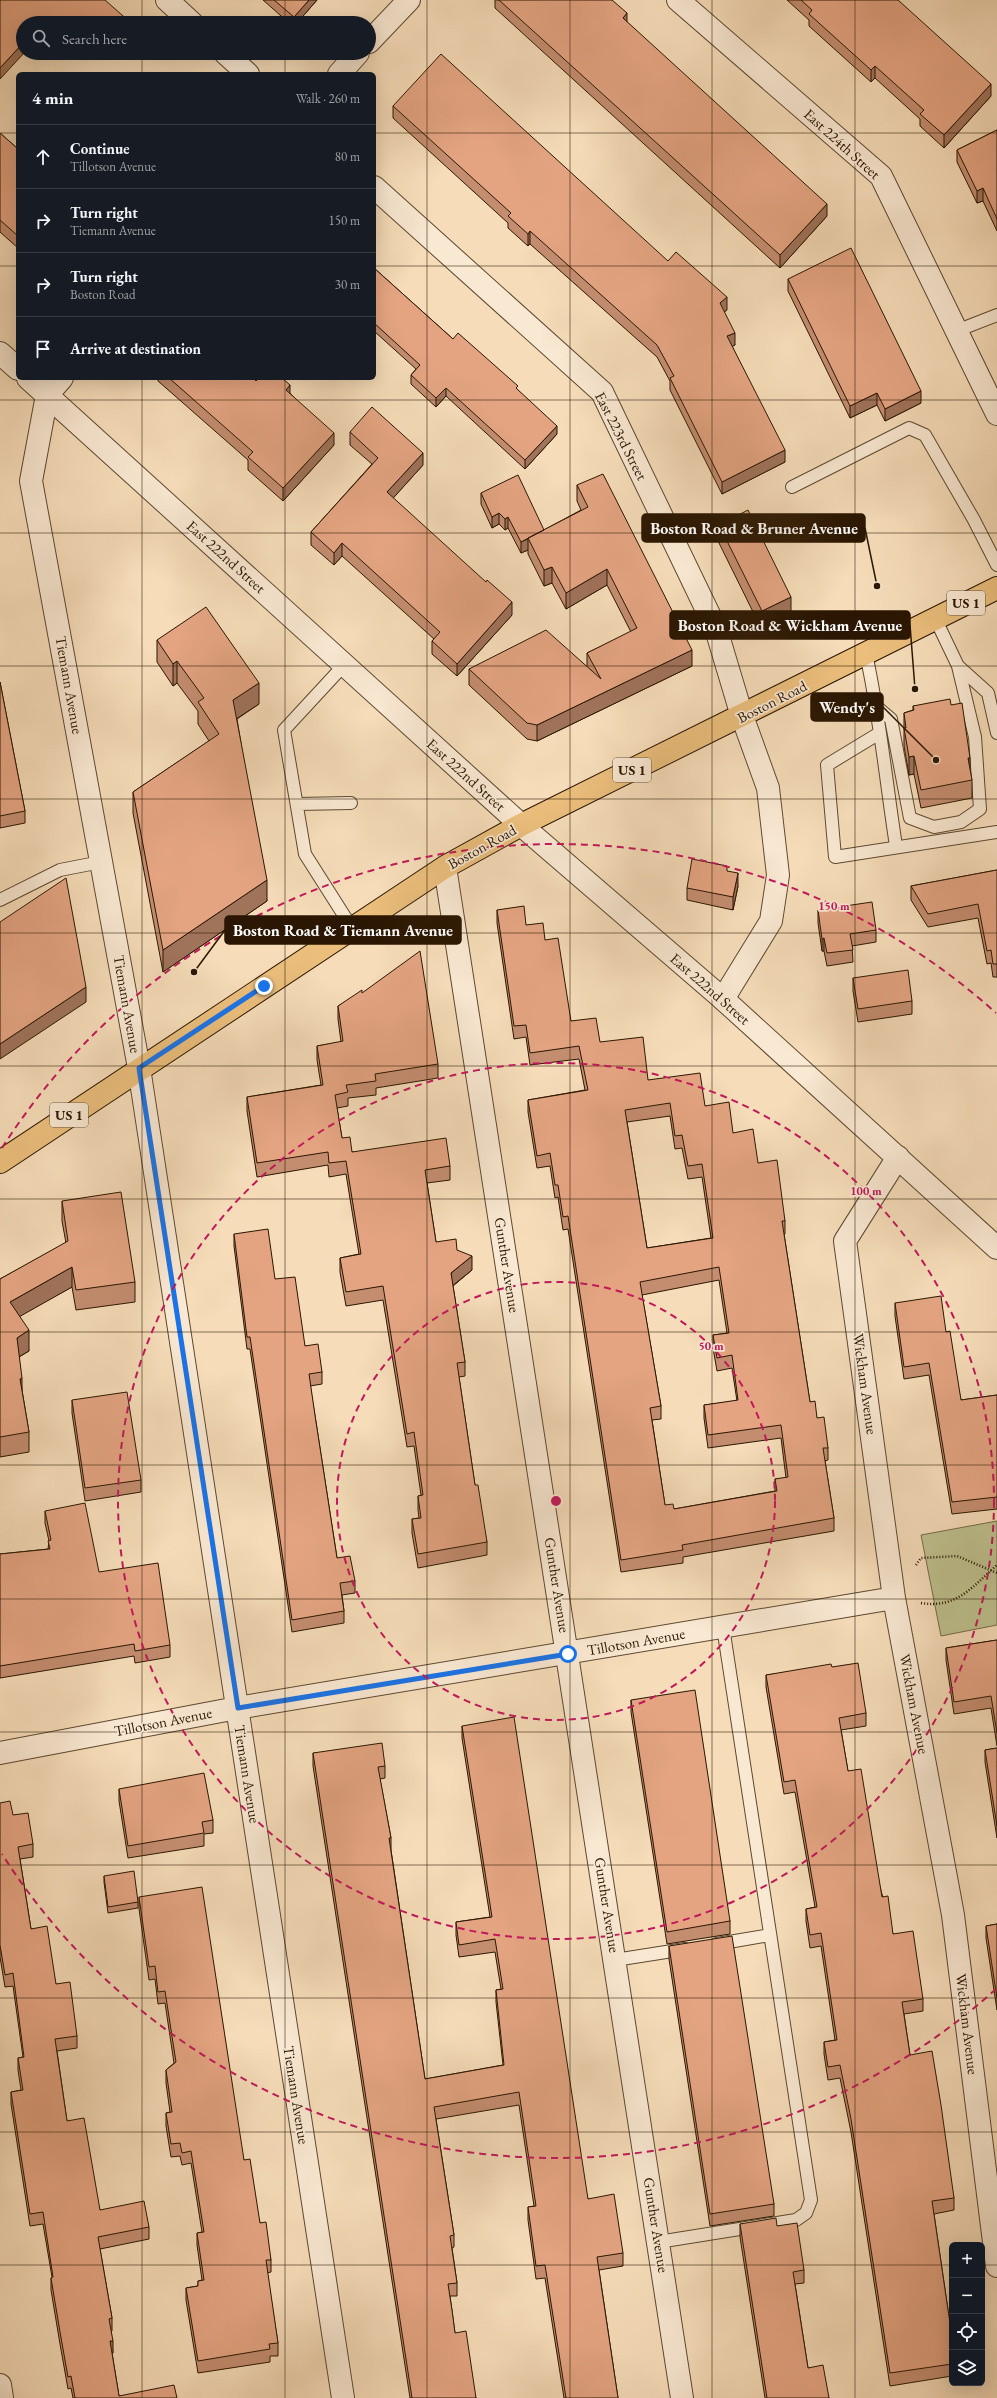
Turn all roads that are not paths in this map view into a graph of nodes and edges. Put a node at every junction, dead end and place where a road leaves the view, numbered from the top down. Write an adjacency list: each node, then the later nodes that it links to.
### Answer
1 (167, 0): 4 (street)
2 (409, 0): 5 (street)
3 (678, 0): 12 (street, East 224th Street)
4 (184, 16)
5 (376, 35)
6 (233, 60): 8 (street)
7 (352, 60): 9 (street)
8 (246, 72)
9 (341, 72)
10 (376, 189): 27 (street, East 223rd Street)
11 (997, 316): 12 (lane)
12 (956, 331): 18 (street, East 224th Street)
13 (0, 353): 14 (street)
14 (16, 367)
15 (30, 380): 17 (street, East 222nd Street)
16 (60, 380): 17 (street)
17 (47, 395): 24 (street, East 222nd Street); 35 (street, Tiemann Avenue)
18 (997, 414)
19 (792, 488): 20 (lane)
20 (997, 565)
21 (997, 588): 22 (main road, Boston Road / US 1)
22 (935, 618): 23 (main road, Boston Road / US 1); 25 (lane)
23 (866, 654): 26 (lane); 27 (main road, Boston Road / US 1)
24 (345, 664): 31 (lane); 32 (street, East 222nd Street)
25 (958, 666): 26 (lane); 28 (lane)
26 (877, 707): 29 (lane)
27 (742, 716): 32 (main road, Boston Road / US 1); 39 (street)
28 (997, 733)
29 (878, 734): 34 (lane); 34 (lane)
30 (351, 803): 31 (lane)
31 (297, 804): 38 (lane)
32 (521, 825): 36 (main road, Boston Road / US 1); 39 (street, East 222nd Street)
33 (997, 832): 34 (lane)
34 (896, 846)
35 (101, 862): 37 (lane); 40 (street, Tiemann Avenue)
36 (445, 867): 38 (main road, Boston Road / US 1); 46 (street, Gunther Avenue)
37 (0, 900)
38 (352, 928): 40 (main road, Boston Road / US 1)
39 (723, 1000): 41 (street, East 222nd Street)
40 (139, 1068): 42 (main road, Boston Road / US 1); 47 (street, Tiemann Avenue)
41 (898, 1157): 43 (street, East 222nd Street); 44 (street, Wickham Avenue)
42 (0, 1162)
43 (997, 1248)
44 (894, 1598): 45 (street, Tillotson Avenue); 52 (street, Wickham Avenue)
45 (723, 1627): 46 (street, Tillotson Avenue); 49 (lane)
46 (568, 1654): 47 (street, Tillotson Avenue); 50 (street, Gunther Avenue)
47 (238, 1708): 48 (street, Tillotson Avenue); 55 (street, Tiemann Avenue)
48 (0, 1753)
49 (770, 1935): 50 (lane); 51 (lane)
50 (615, 1960): 51 (street, Gunther Avenue)
51 (658, 2242): 56 (street, Gunther Avenue)
52 (997, 2266)
53 (0, 2385): 54 (street)
54 (2, 2398)
55 (343, 2398)
56 (682, 2398)

